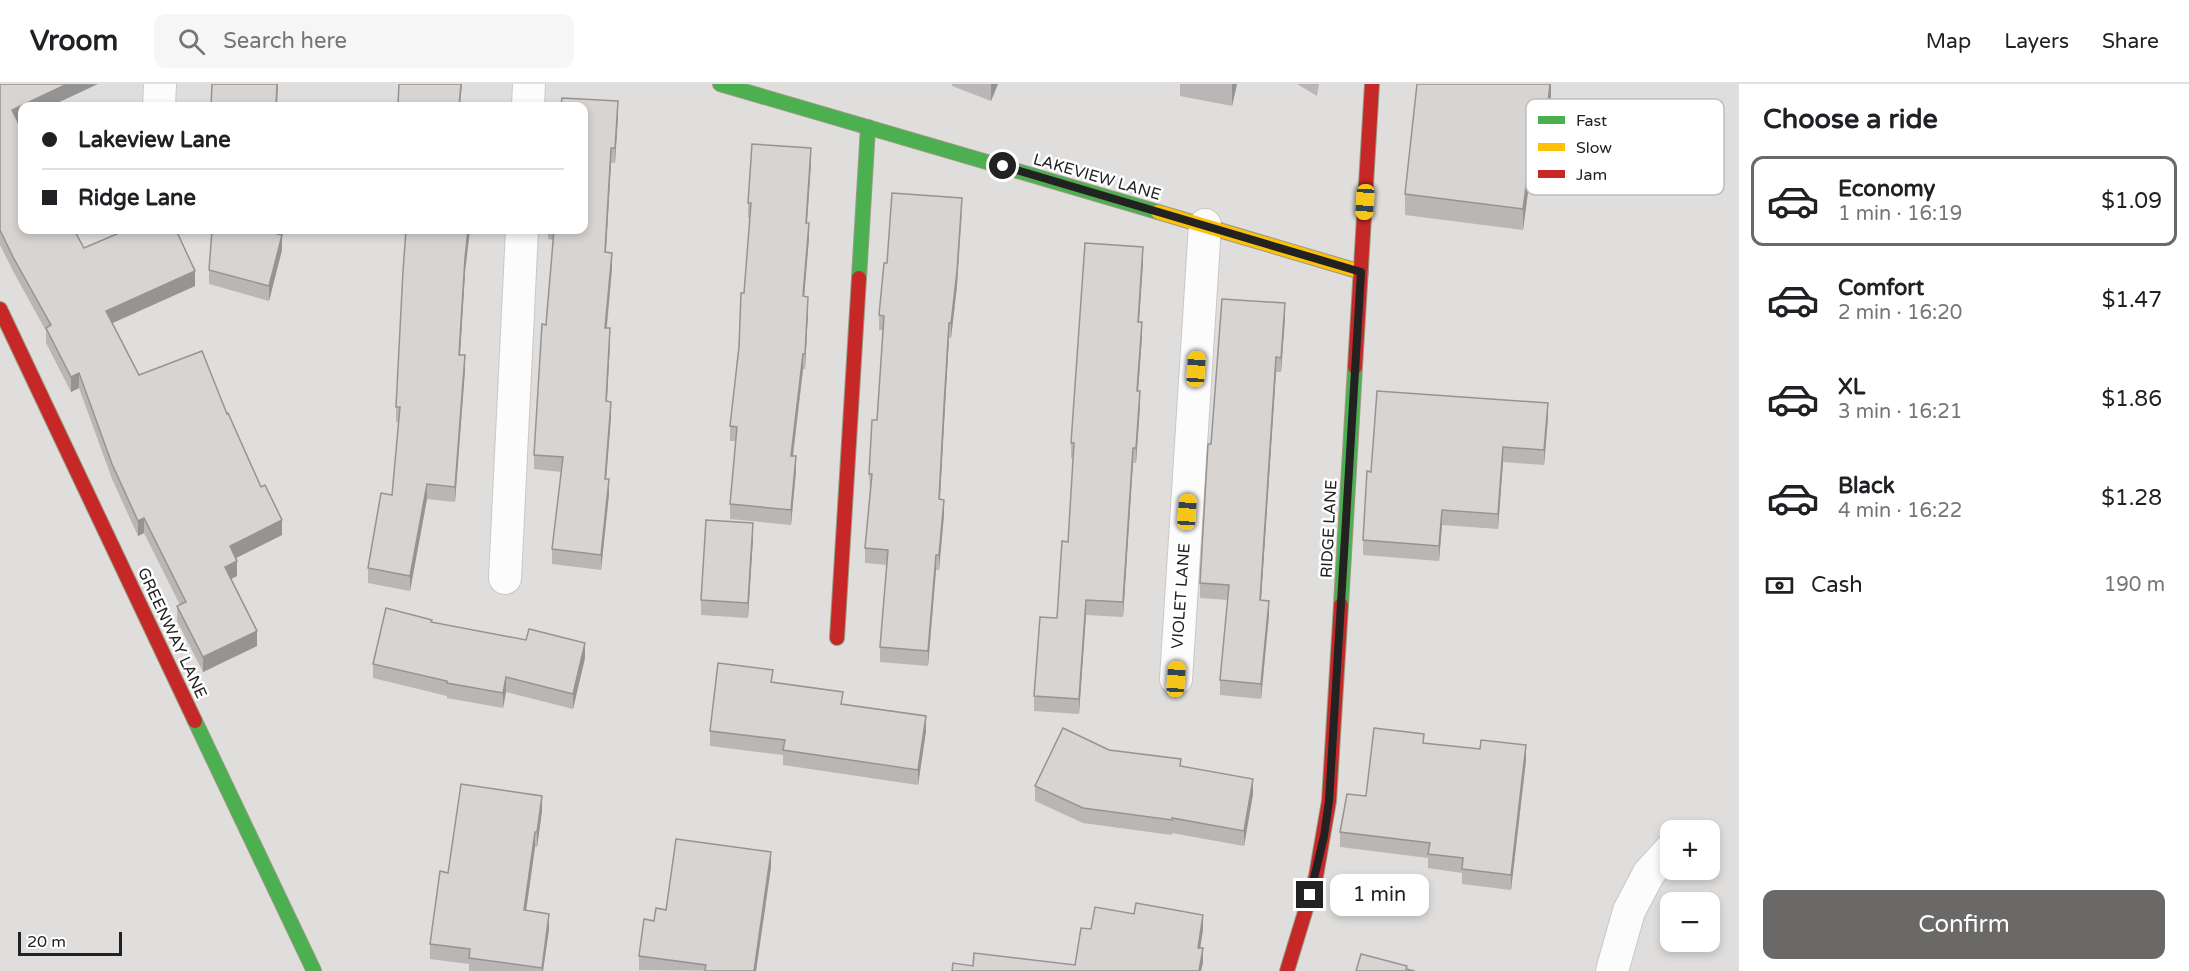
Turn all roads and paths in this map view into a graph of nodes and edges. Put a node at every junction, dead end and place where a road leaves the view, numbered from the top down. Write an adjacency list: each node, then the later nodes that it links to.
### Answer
1 (160, 84): 5 (street)
2 (529, 84): 6 (street)
3 (720, 84): 7 (street, LAKEVIEW LANE)
4 (1372, 84): 10 (street, RIDGE LANE)
5 (159, 102)
6 (528, 102)
7 (868, 127): 8 (street, LAKEVIEW LANE); 13 (street)
8 (1205, 225): 10 (street, LAKEVIEW LANE); 14 (street, VIOLET LANE)
9 (522, 234): 12 (street)
10 (1361, 272): 17 (street, RIDGE LANE)
11 (0, 309): 16 (street, GREENWAY LANE)
12 (505, 578)
13 (837, 638)
14 (1176, 679)
15 (1660, 861): 18 (street)
16 (314, 971)
17 (1287, 971)
18 (1612, 971)

